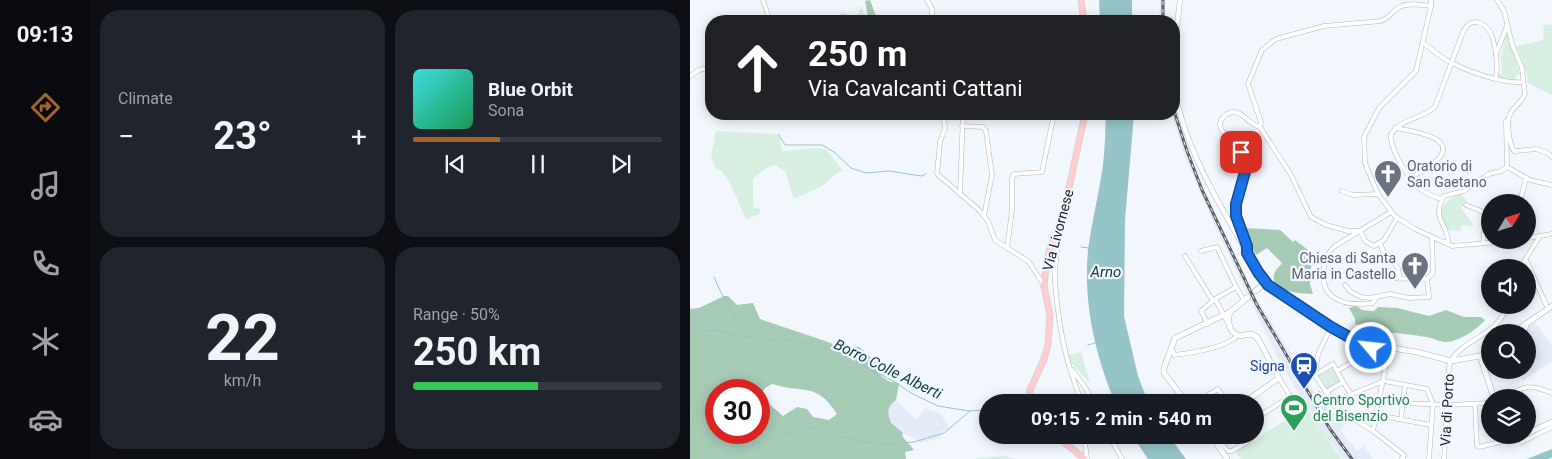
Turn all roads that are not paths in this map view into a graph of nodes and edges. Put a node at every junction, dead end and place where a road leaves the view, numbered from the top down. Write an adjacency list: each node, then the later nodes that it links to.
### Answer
1 (763, 0): 8 (street)
2 (927, 0): 9 (street)
3 (1081, 0): 10 (main road)
4 (1180, 0): 11 (street)
5 (1431, 0): 7 (street)
6 (1497, 0): 12 (street)
7 (1431, 6): 13 (street); 27 (street)
8 (768, 15)
9 (932, 15)
10 (1083, 15)
11 (1178, 15)
12 (1508, 24): 14 (street); 19 (street)
13 (1423, 43): 15 (street); 36 (street)
14 (1495, 56): 15 (street); 18 (street)
15 (1451, 63): 18 (street); 28 (street)
16 (705, 68): 17 (street)
17 (690, 76)
18 (1496, 78): 19 (street)
19 (1523, 82): 21 (street)
20 (1180, 113): 54 (street)
21 (1509, 117): 29 (street); 30 (street)
22 (944, 120): 35 (street)
23 (962, 120): 26 (street)
24 (1053, 120): 52 (street)
25 (1084, 120): 43 (main road, Via Livornese)
26 (962, 126): 35 (street); 42 (street)
27 (1260, 126): 44 (street); 54 (street)
28 (1395, 128): 31 (street); 31 (street)
29 (1552, 157)
30 (1507, 167): 32 (street); 38 (street)
31 (1411, 178): 38 (street)
32 (1526, 178): 33 (street); 37 (street)
33 (1552, 185)
34 (1342, 191): 36 (street)
35 (960, 194): 42 (street)
36 (1378, 194): 41 (street)
37 (1522, 194)
38 (1442, 199): 49 (street)
39 (1466, 204): 40 (street)
40 (1481, 211)
41 (1394, 215): 44 (street); 48 (street); 50 (street)
42 (984, 216): 52 (street)
43 (1060, 223): 63 (main road, Via Livornese); 83 (street)
44 (1360, 231): 50 (street); 66 (street)
45 (1552, 234): 46 (street)
46 (1540, 236): 47 (street); 56 (street)
47 (1536, 237)
48 (1432, 238): 49 (street); 59 (street)
49 (1445, 242): 51 (street)
50 (1380, 243): 58 (street)
51 (1481, 243)
52 (1007, 248): 63 (street)
53 (1201, 251): 64 (street)
54 (1247, 253): 61 (street)
55 (1185, 256): 68 (street)
56 (1525, 259)
57 (1372, 278): 58 (street)
58 (1400, 279): 59 (street)
59 (1427, 279): 66 (street)
60 (1536, 283): 69 (street)
61 (1268, 285): 65 (main road); 76 (main road)
62 (1345, 285): 66 (street)
63 (1044, 286): 94 (main road, Via Livornese)
64 (1236, 287): 67 (street); 68 (street)
65 (1255, 291)
66 (1376, 297)
67 (1246, 299): 70 (main road)
68 (1214, 300): 72 (street); 75 (street)
69 (1550, 307): 74 (main road)
70 (1230, 312): 72 (main road); 73 (main road)
71 (1503, 314): 82 (street)
72 (1224, 315): 73 (street); 75 (main road)
73 (1228, 323): 77 (main road)
74 (1527, 323)
75 (1208, 324): 79 (main road)
76 (1331, 327): 78 (main road); 85 (street)
77 (1237, 336): 79 (street); 86 (main road)
78 (1373, 345): 80 (main road); 84 (street)
79 (1172, 348): 97 (main road)
80 (1389, 348): 82 (main road); 87 (street)
81 (1480, 356): 82 (main road); 90 (main road)
82 (1451, 360): 108 (street, Via di Porto)
83 (1070, 366): 95 (street); 96 (street)
84 (1337, 371): 85 (street); 88 (street)
85 (1315, 375): 92 (street)
86 (1280, 378): 100 (main road); 103 (street)
87 (1384, 381): 89 (street); 102 (street); 111 (street)
88 (1344, 382): 92 (street); 102 (street)
89 (1405, 385): 104 (street); 105 (street)
90 (1491, 389)
91 (1520, 389): 93 (street)
92 (1326, 392): 102 (street)
93 (1552, 393)
94 (1030, 394)
95 (1079, 394)
96 (1089, 394)
97 (1180, 394)
98 (1210, 394): 99 (street)
99 (1221, 394)
100 (1257, 394)
101 (1320, 394): 117 (street)
102 (1351, 394)
103 (1291, 396): 109 (street); 110 (street)
104 (1403, 403): 105 (street); 112 (street)
105 (1433, 404): 108 (street); 114 (street)
106 (1475, 404): 107 (street); 108 (street); 125 (street)
107 (1481, 404)
108 (1448, 405): 131 (street, Via di Porto)
109 (1298, 408)
110 (1264, 413)
111 (1377, 415): 112 (street); 117 (street)
112 (1401, 419): 114 (street)
113 (1552, 422): 116 (main road)
114 (1431, 425): 130 (street)
115 (1552, 427): 118 (street)
116 (1536, 429)
117 (1373, 431): 129 (street)
118 (1536, 435)
119 (1067, 444): 126 (main road)
120 (1085, 444): 126 (street)
121 (1114, 444): 127 (street)
122 (1217, 444): 128 (main road)
123 (1222, 444): 124 (street)
124 (1244, 444)
125 (1493, 444)
126 (1086, 459)
127 (1122, 459)
128 (1227, 459)
129 (1403, 459)
130 (1429, 459)
131 (1444, 459)

